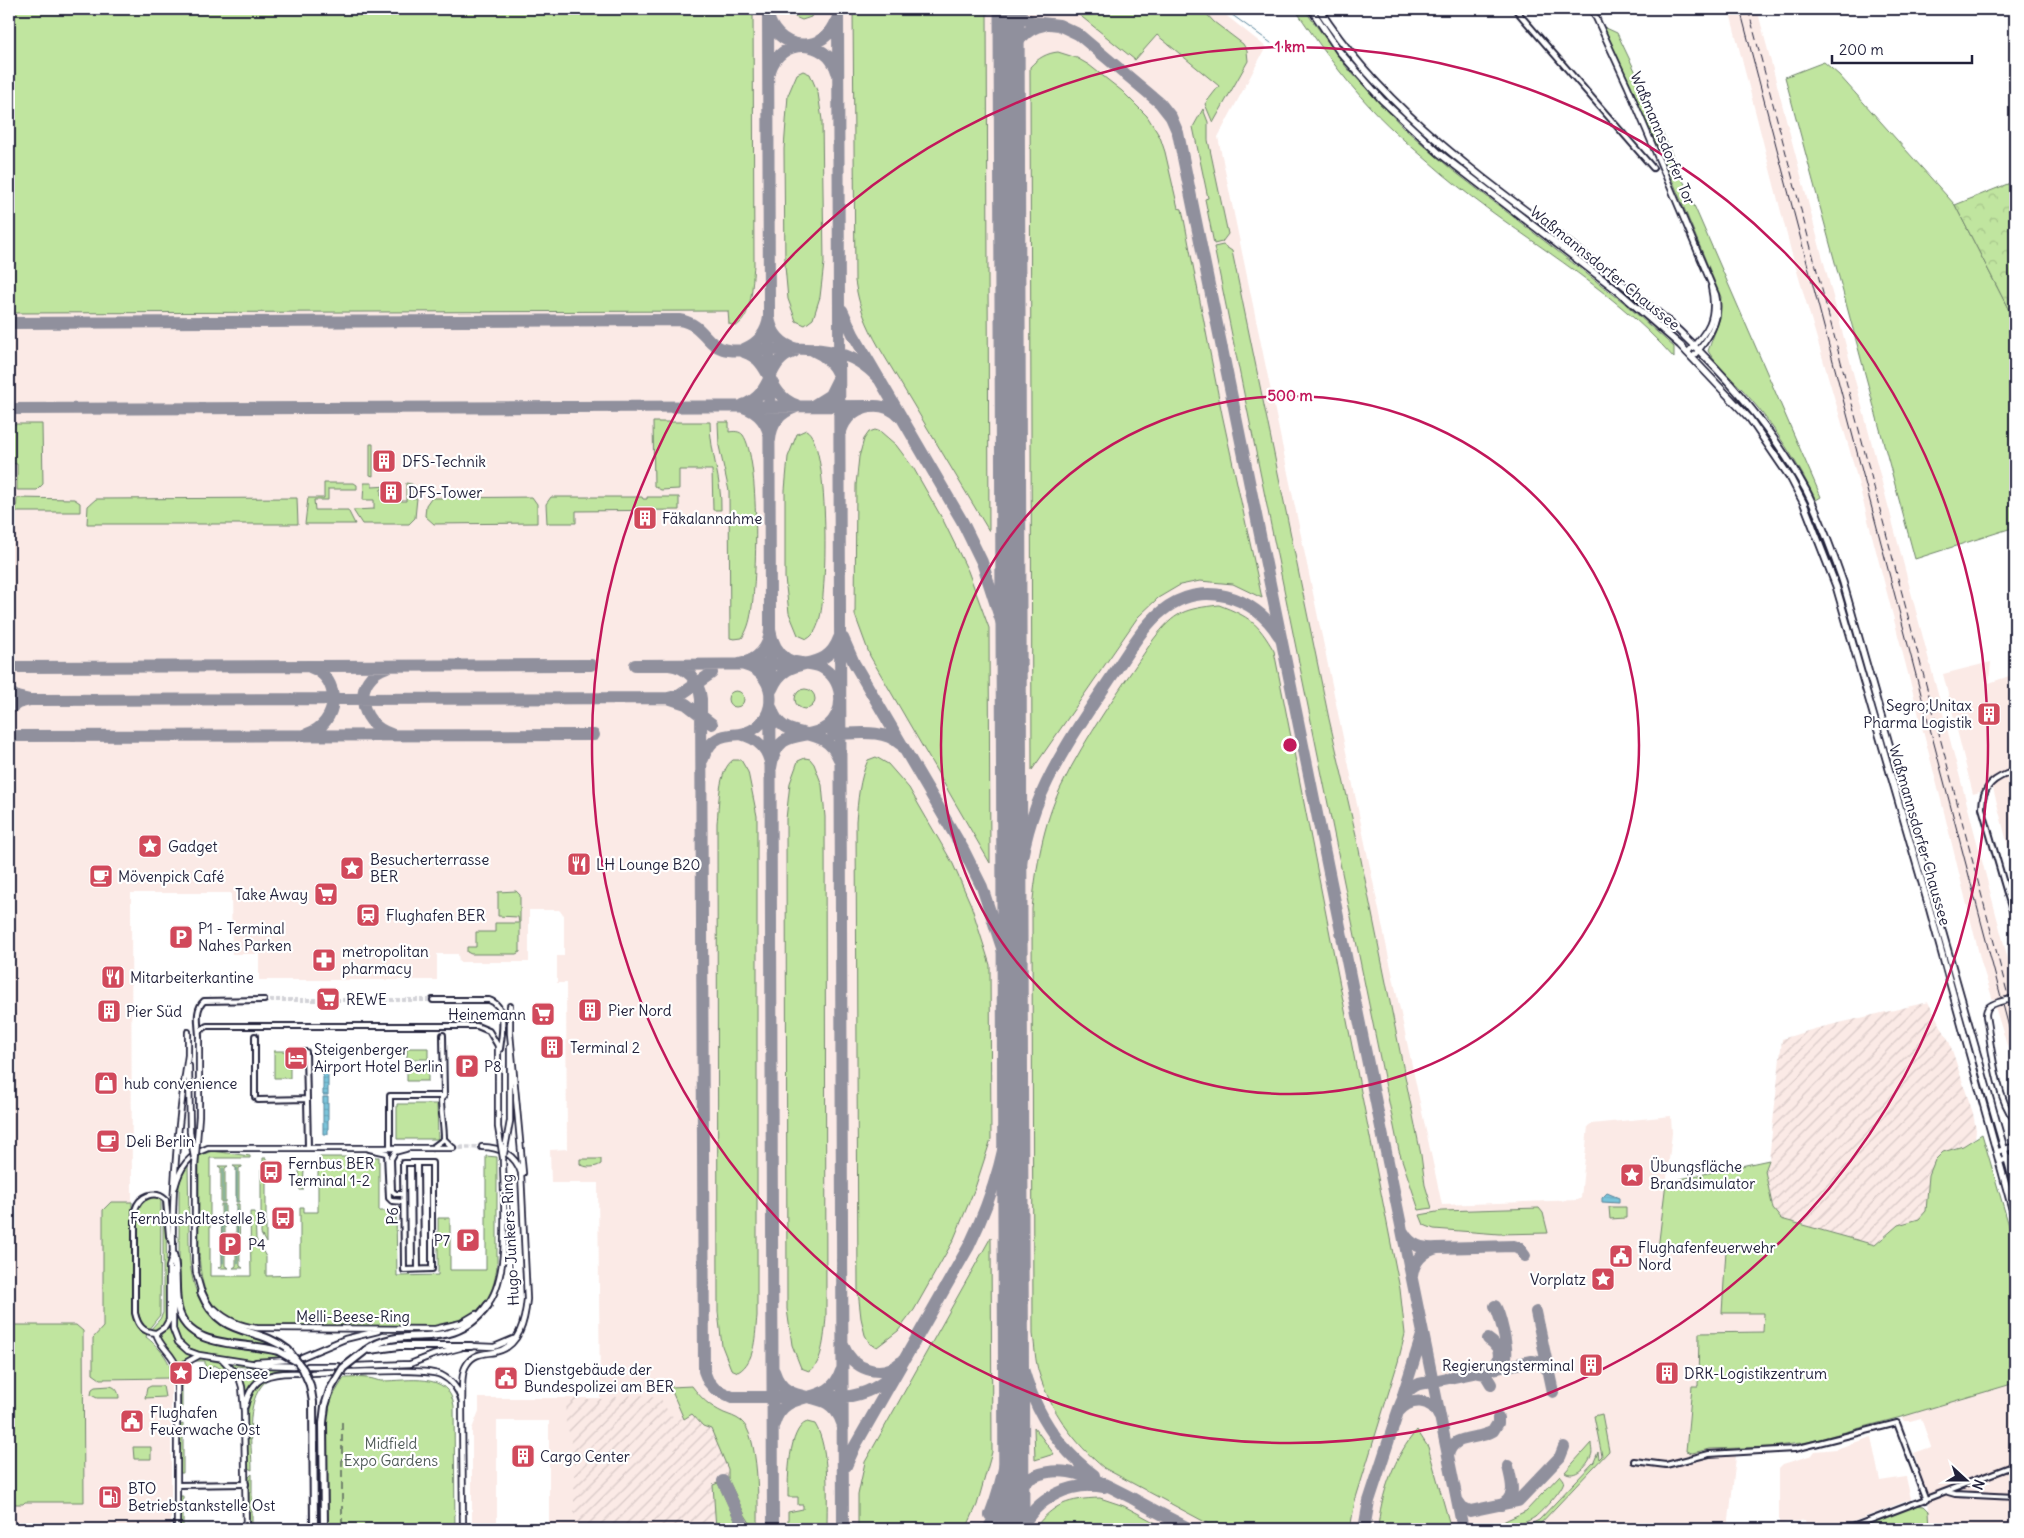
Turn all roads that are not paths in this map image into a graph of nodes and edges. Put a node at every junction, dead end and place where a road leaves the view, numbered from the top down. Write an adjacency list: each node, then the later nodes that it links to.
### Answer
1 (1310, 9): 7 (main road, Waßmannsdorfer Chaussee)
2 (1319, 9): 6 (main road, Waßmannsdorfer Chaussee)
3 (1516, 9): 5 (street)
4 (1592, 9): 6 (street, Waßmannsdorfer Tor)
5 (1653, 168)
6 (1696, 348): 7 (street, Waßmannsdorfer Tor); 35 (main road, Waßmannsdorfer Chaussee)
7 (1689, 355): 36 (main road, Waßmannsdorfer Chaussee)
8 (2015, 772): 9 (street)
9 (2015, 920)
10 (2015, 998): 25 (street, bridge)
11 (264, 1000): 14 (street, Melli-Beese-Ring)
12 (433, 1000): 20 (street, Melli-Beese-Ring)
13 (510, 1006): 16 (street, Melli-Beese-Ring)
14 (199, 1031): 19 (street, Melli-Beese-Ring); 20 (street)
15 (188, 1032): 22 (street, Melli-Beese-Ring)
16 (510, 1033): 38 (street, Melli-Beese-Ring, bridge); 43 (street)
17 (443, 1035): 23 (street)
18 (255, 1036): 24 (street)
19 (199, 1038): 42 (street, Melli-Beese-Ring, bridge)
20 (499, 1048): 38 (street, Melli-Beese-Ring, bridge)
21 (306, 1052): 24 (street)
22 (188, 1055): 42 (street, Melli-Beese-Ring, bridge); 48 (street)
23 (444, 1096): 26 (street); 31 (street)
24 (307, 1099): 28 (street)
25 (2015, 1121)
26 (444, 1139): 33 (street); 34 (street)
27 (2015, 1146): 35 (street)
28 (308, 1147): 30 (street); 48 (street)
29 (482, 1147): 43 (street, Hugo-Junkers-Ring)
30 (366, 1148): 31 (street); 46 (street)
31 (390, 1148): 32 (street)
32 (409, 1148): 33 (street); 45 (street)
33 (431, 1148): 34 (street)
34 (453, 1148)
35 (2005, 1150): 36 (street); 39 (main road, Waßmannsdorfer Chaussee)
36 (1996, 1152): 40 (main road, Waßmannsdorfer Chaussee)
37 (2015, 1156): 39 (street)
38 (503, 1158): 52 (street, Melli-Beese-Ring)
39 (2007, 1159): 40 (street); 44 (main road, Waßmannsdorfer Chaussee)
40 (1999, 1162): 47 (main road, Waßmannsdorfer Chaussee)
41 (418, 1163): 45 (street, P6); 50 (street, P6); 50 (street)
42 (195, 1166): 51 (street, Melli-Beese-Ring)
43 (522, 1178): 55 (street, Hugo-Junkers-Ring)
44 (2015, 1187)
45 (404, 1194): 46 (street, P6)
46 (404, 1202): 50 (street, P6)
47 (2015, 1219)
48 (173, 1242): 49 (street); 54 (street)
49 (173, 1254): 54 (street); 58 (street); 63 (highway, bridge)
50 (418, 1269)
51 (201, 1292): 53 (street, Melli-Beese-Ring); 63 (highway, bridge)
52 (488, 1305): 53 (street, Melli-Beese-Ring); 57 (highway)
53 (394, 1329): 59 (street)
54 (156, 1333): 70 (street)
55 (514, 1339): 56 (street); 72 (street)
56 (471, 1346): 57 (highway); 66 (street)
57 (366, 1350): 84 (highway, bridge)
58 (199, 1356): 60 (street); 70 (street)
59 (302, 1357)
60 (222, 1359): 61 (street); 73 (street)
61 (232, 1360): 62 (street); 63 (street)
62 (288, 1360)
63 (297, 1366): 83 (highway, bridge)
64 (308, 1366): 65 (street)
65 (338, 1366)
66 (354, 1366)
67 (312, 1372): 68 (street)
68 (333, 1372)
69 (347, 1372): 72 (street)
70 (177, 1373): 77 (street)
71 (298, 1373): 73 (street)
72 (462, 1402): 85 (street)
73 (244, 1411): 76 (street)
74 (1634, 1461): 80 (street)
75 (2015, 1465): 78 (street)
76 (246, 1484): 77 (street); 82 (street)
77 (178, 1485): 81 (street)
78 (1948, 1492): 79 (street); 80 (street)
79 (2015, 1497)
80 (1926, 1500): 86 (street)
81 (177, 1529)
82 (246, 1529)
83 (314, 1529)
84 (324, 1529)
85 (463, 1529)
86 (1847, 1529)

